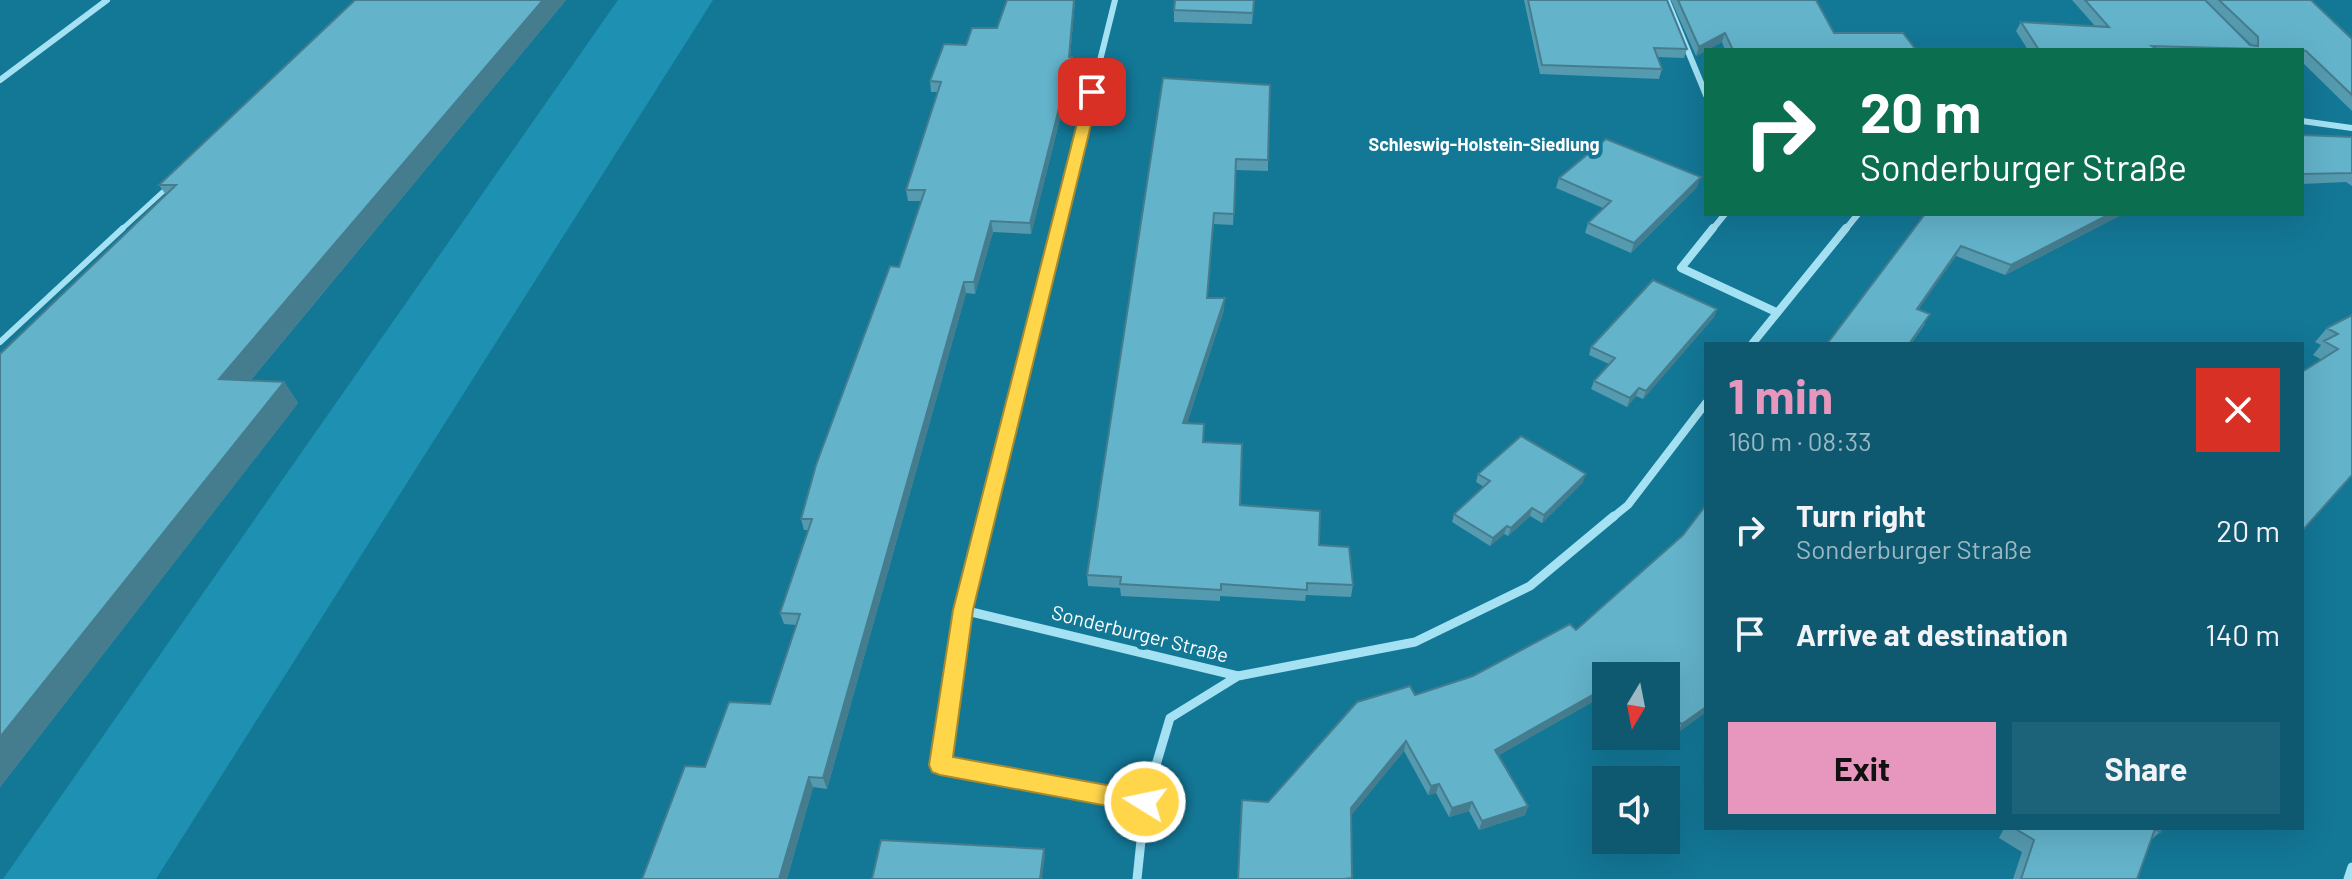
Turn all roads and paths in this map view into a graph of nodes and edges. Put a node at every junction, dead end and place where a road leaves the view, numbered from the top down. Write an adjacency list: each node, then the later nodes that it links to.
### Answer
1 (107, 0): 4 (street)
2 (1115, 0): 15 (street)
3 (1667, 0): 5 (street)
4 (0, 80)
5 (1704, 90)
6 (2304, 121): 7 (street)
7 (2352, 128)
8 (175, 180): 12 (lane)
9 (1723, 216): 11 (street)
10 (1856, 216): 11 (street)
11 (1776, 312): 13 (street)
12 (0, 342)
13 (1754, 342)
14 (1704, 406): 16 (street)
15 (963, 610): 16 (street, Sonderburger Straße); 17 (street)
16 (1238, 676): 17 (street, Sonderburger Straße)
17 (1145, 802): 19 (street, Sonderburger Straße)
18 (2352, 867): 20 (street)
19 (1137, 879)
20 (2348, 879)

